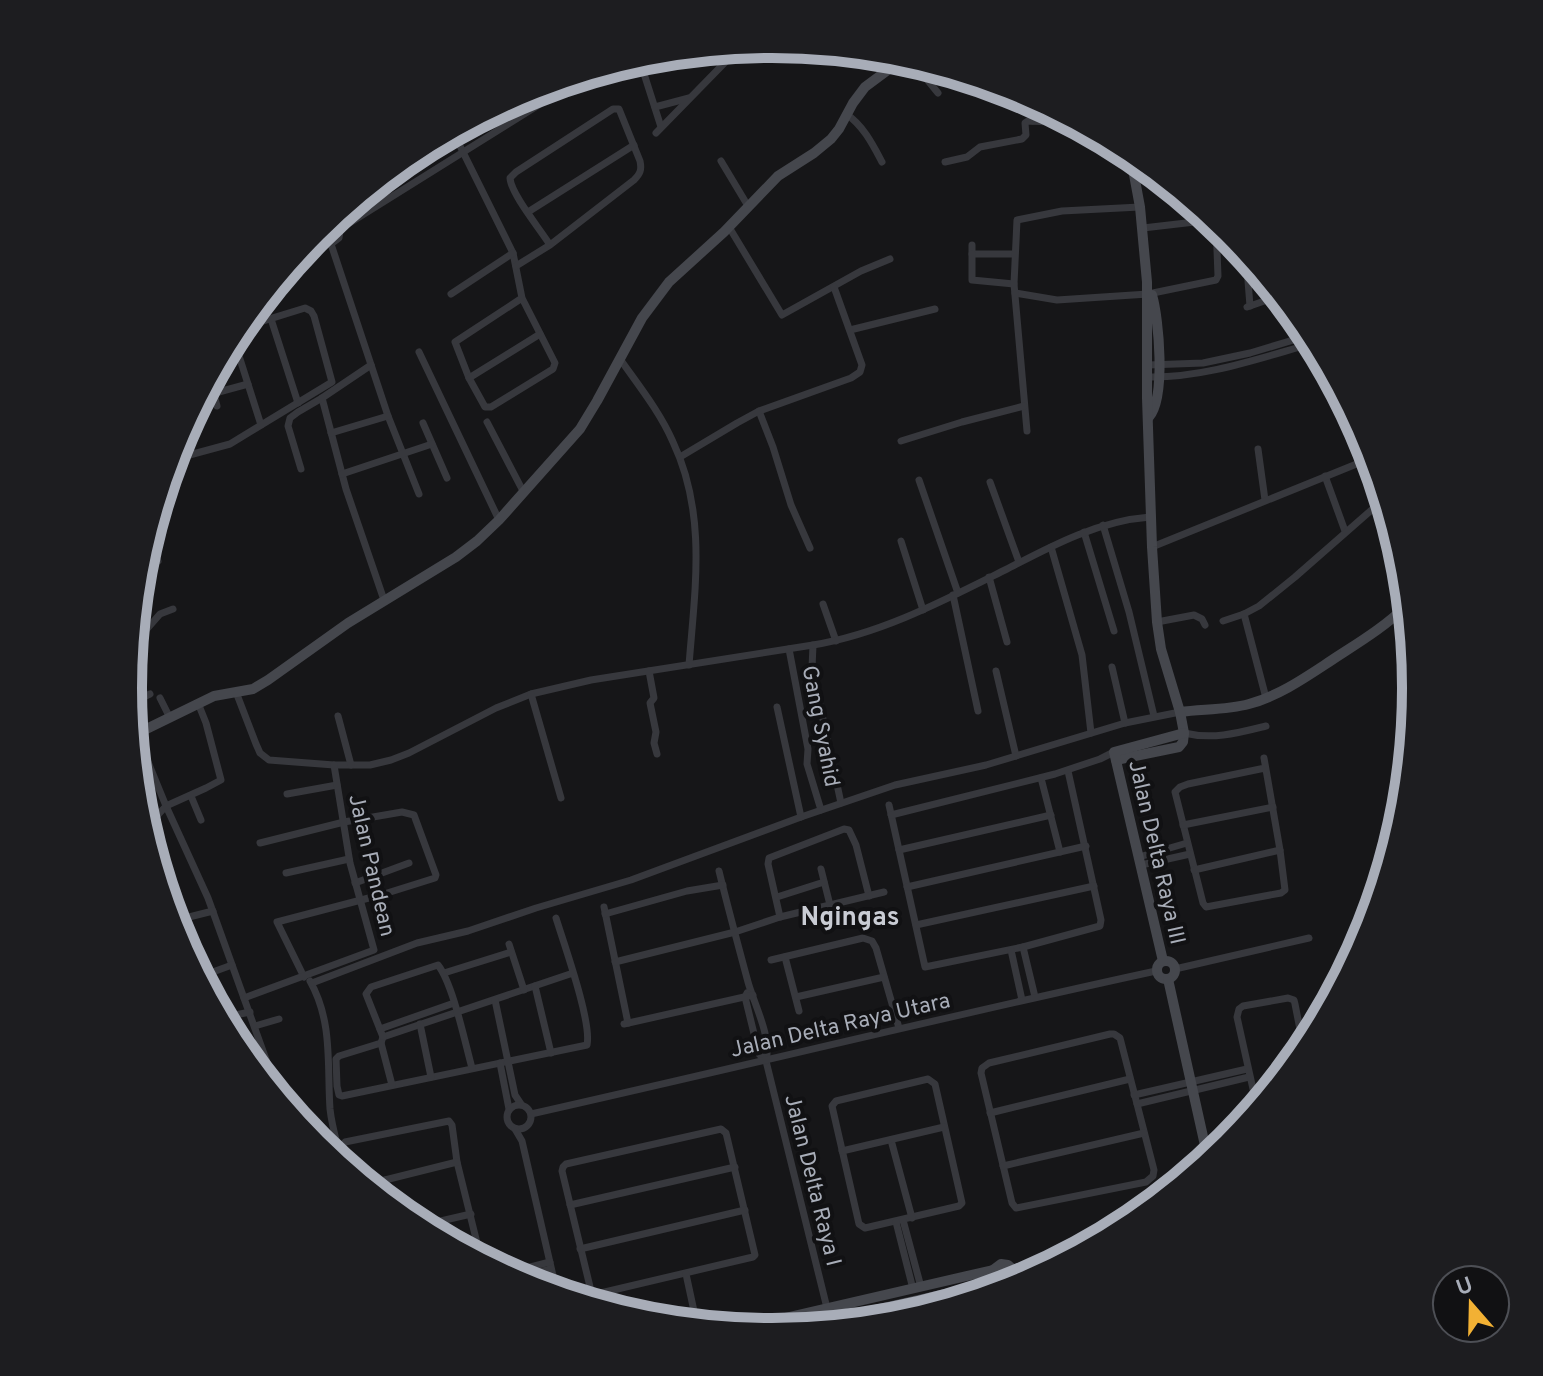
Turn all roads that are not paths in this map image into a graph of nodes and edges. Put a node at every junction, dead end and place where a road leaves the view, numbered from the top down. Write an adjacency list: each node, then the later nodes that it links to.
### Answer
1 (728, 59): 6 (street)
2 (889, 69): 10 (street)
3 (643, 71): 8 (street)
4 (925, 77): 5 (street)
5 (938, 93)
6 (691, 97): 8 (street); 8 (street)
7 (541, 102): 16 (street)
8 (655, 107)
9 (1032, 115): 11 (street)
10 (850, 116): 18 (street); 22 (street)
11 (1033, 121): 12 (street); 19 (street)
12 (1047, 122)
13 (463, 139): 14 (street)
14 (458, 142): 16 (street); 21 (street)
15 (634, 145): 24 (street); 24 (street); 33 (street)
16 (463, 152): 27 (street); 34 (street)
17 (721, 161): 22 (street)
18 (882, 162)
19 (945, 162)
20 (1134, 172): 23 (street)
21 (409, 173)
22 (748, 206): 26 (street)
23 (1140, 207): 28 (street); 35 (street)
24 (528, 212): 33 (street)
25 (1195, 222): 28 (street)
26 (729, 227): 39 (street); 54 (street)
27 (341, 228)
28 (1143, 228): 41 (street)
29 (340, 229): 32 (street)
30 (327, 242): 32 (street)
31 (1216, 242): 41 (street)
32 (331, 244): 55 (street)
33 (550, 245): 37 (street)
34 (513, 253): 37 (street); 42 (street)
35 (1014, 254): 40 (street); 40 (street)
36 (890, 259): 39 (street)
37 (516, 266): 43 (street)
38 (1247, 276): 44 (street)
39 (834, 287): 48 (street)
40 (1014, 288): 41 (street); 62 (street)
41 (1149, 290): 56 (street)
42 (451, 294)
43 (522, 298): 49 (street); 57 (street)
44 (1267, 300)
45 (935, 309): 48 (street)
46 (271, 319): 47 (street); 60 (street); 60 (street)
47 (259, 323)
48 (850, 330): 63 (street)
49 (540, 334): 57 (street); 57 (street)
50 (1296, 339): 56 (street)
51 (1301, 347): 56 (street)
52 (419, 352): 88 (street)
53 (238, 353): 58 (street)
54 (620, 359): 75 (street); 83 (street)
55 (371, 365): 59 (street); 64 (street)
56 (1153, 371): 87 (street)
57 (469, 378)
58 (248, 384): 61 (street); 67 (street)
59 (322, 398): 69 (street); 77 (street)
60 (298, 403): 67 (street)
61 (217, 406)
62 (1024, 406): 68 (street); 70 (street)
63 (759, 411): 75 (street); 95 (street)
64 (388, 416): 69 (street); 74 (street)
65 (487, 422): 83 (street)
66 (423, 423): 71 (street)
67 (261, 425): 73 (street)
68 (1027, 431)
69 (331, 433): 78 (street)
70 (901, 441)
71 (432, 444): 74 (street); 80 (street)
72 (1258, 449): 85 (street)
73 (186, 455)
74 (403, 455): 78 (street); 84 (street)
75 (680, 457): 116 (street)
76 (1359, 463): 79 (street)
77 (301, 469)
78 (342, 474): 101 (street)
79 (1325, 476): 85 (street); 90 (street)
80 (447, 478)
81 (919, 480): 100 (street)
82 (990, 482): 98 (street)
83 (524, 493): 88 (street)
84 (419, 494)
85 (1265, 500): 94 (street)
86 (1375, 507): 90 (street)
87 (1150, 517): 89 (street); 94 (street)
88 (499, 520): 101 (street)
89 (1103, 525): 91 (street); 131 (street)
90 (1345, 531): 105 (street)
91 (1084, 532): 93 (street); 110 (street)
92 (901, 541): 104 (street)
93 (1051, 547): 98 (street); 136 (street)
94 (1152, 547): 108 (street)
95 (810, 548)
96 (158, 561): 97 (street)
97 (155, 562)
98 (1019, 562): 99 (street)
99 (989, 577): 100 (street); 113 (street)
100 (956, 594): 104 (street); 128 (street)
101 (384, 600): 120 (street)
102 (823, 604): 112 (street)
103 (173, 609): 111 (street)
104 (923, 610): 112 (street)
105 (1244, 614): 107 (street); 125 (street)
106 (1397, 615): 125 (street)
107 (1223, 621)
108 (1157, 622): 109 (street); 129 (street)
109 (1205, 625)
110 (1114, 631)
111 (144, 632)
112 (836, 641): 114 (street)
113 (1007, 642)
114 (813, 645): 115 (street); 152 (street)
115 (789, 649): 116 (street); 156 (street, Gang Syahid)
116 (689, 665): 118 (street)
117 (1112, 667): 133 (street)
118 (649, 671): 122 (street); 138 (street)
119 (996, 671): 139 (street)
120 (236, 692): 126 (street); 143 (street)
121 (150, 694): 123 (street)
122 (531, 694): 144 (street); 151 (street)
123 (142, 698)
124 (160, 698): 132 (street)
125 (1266, 698): 129 (street)
126 (198, 703): 132 (street); 150 (street)
127 (777, 707): 159 (street)
128 (978, 711)
129 (1180, 712): 131 (street); 137 (street)
130 (338, 716): 144 (street)
131 (1154, 716): 133 (street)
132 (170, 718): 135 (street)
133 (1125, 723): 136 (street)
134 (1266, 726): 137 (street)
135 (143, 731)
136 (1091, 733): 139 (street)
137 (1184, 733): 140 (street)
138 (657, 754)
139 (1016, 756): 152 (street)
140 (1115, 756): 146 (street); 172 (street, Jalan Delta Raya III)
141 (1264, 758): 145 (street)
142 (146, 762): 154 (street)
143 (334, 765): 144 (street); 148 (street, Jalan Pandean)
144 (351, 765)
145 (1265, 768): 155 (street); 163 (street)
146 (1068, 771): 147 (street); 166 (street)
147 (1041, 778): 157 (street); 158 (street)
148 (337, 785): 149 (street); 162 (street, Jalan Pandean)
149 (287, 794)
150 (191, 796): 154 (street); 161 (street)
151 (561, 798)
152 (841, 803): 156 (street)
153 (889, 805): 157 (street)
154 (166, 806): 160 (street); 186 (street)
155 (1273, 807): 163 (street); 168 (street)
156 (821, 810): 159 (street)
157 (891, 815): 167 (street)
158 (1051, 815): 167 (street); 169 (street)
159 (801, 817): 206 (street)
160 (156, 818)
161 (201, 820)
162 (344, 822): 164 (street); 171 (street, Jalan Pandean); 184 (street)
163 (1183, 825): 165 (street)
164 (260, 843)
165 (1187, 843): 170 (street); 172 (street)
166 (1086, 846): 169 (street); 179 (street)
167 (899, 850): 180 (street)
168 (1280, 850): 175 (street); 175 (street)
169 (1060, 852): 180 (street)
170 (1190, 854): 172 (street); 175 (street)
171 (349, 859): 176 (street); 178 (street, Jalan Pandean)
172 (1140, 861): 199 (street, Jalan Delta Raya III)
173 (409, 863): 178 (street)
174 (821, 869): 177 (street)
175 (1194, 870)
176 (286, 873)
177 (824, 882): 183 (street); 185 (street)
178 (355, 883): 184 (street, Jalan Pandean)
179 (1094, 886): 190 (street); 193 (street)
180 (907, 887): 190 (street)
181 (884, 892): 182 (street)
182 (869, 896): 183 (street); 185 (street)
183 (777, 897): 187 (street)
184 (360, 901): 204 (street, Jalan Pandean); 204 (street)
185 (830, 905): 187 (street)
186 (213, 911): 188 (street); 198 (street)
187 (780, 917): 191 (street)
188 (185, 918)
189 (556, 918): 202 (street)
190 (916, 925): 194 (street)
191 (735, 932): 197 (street); 197 (street, Jalan Delta Raya I); 209 (street, Jalan Delta Raya I)
192 (1309, 938): 203 (street)
193 (1023, 947): 194 (street); 211 (street)
194 (1011, 950): 214 (street)
195 (785, 957): 196 (street); 205 (street); 210 (street)
196 (771, 960)
197 (615, 962): 209 (street)
198 (232, 965): 200 (street); 212 (street)
199 (1160, 966): 203 (street); 211 (street, Jalan Delta Raya Utara)
200 (209, 973)
201 (444, 973): 208 (street); 215 (street); 225 (street)
202 (573, 973): 207 (street); 226 (street)
203 (1171, 974): 235 (street)
204 (303, 977): 206 (street); 212 (street)
205 (884, 977): 210 (street); 223 (street)
206 (312, 983): 248 (street)
207 (535, 986): 208 (street); 226 (street)
208 (524, 990): 213 (street)
209 (749, 993): 227 (street, Jalan Delta Raya I)
210 (796, 997): 216 (street)
211 (1035, 997): 214 (street, Jalan Delta Raya Utara)
212 (244, 998): 217 (street)
213 (495, 1000): 218 (street); 228 (street)
214 (1022, 1000): 223 (street, Jalan Delta Raya Utara)
215 (454, 1003): 218 (street); 225 (street)
216 (799, 1011)
217 (250, 1012): 219 (street); 222 (street)
218 (457, 1012): 221 (street); 230 (street)
219 (234, 1015)
220 (279, 1019): 222 (street)
221 (420, 1024): 225 (street); 232 (street)
222 (255, 1026): 229 (street)
223 (899, 1028): 227 (street, Jalan Delta Raya Utara)
224 (1300, 1030): 231 (street)
225 (381, 1036): 234 (street); 234 (street)
226 (551, 1053): 228 (street)
227 (766, 1061): 241 (street, Jalan Delta Raya Utara); 276 (street, Jalan Delta Raya I)
228 (504, 1063): 230 (street); 238 (street); 239 (street)
229 (268, 1066)
230 (472, 1068): 232 (street)
231 (1248, 1073): 235 (street); 236 (street)
232 (431, 1077): 234 (street)
233 (1130, 1079): 237 (street); 240 (street); 240 (street)
234 (392, 1085)
235 (1192, 1087): 237 (street); 249 (street)
236 (1253, 1093)
237 (1136, 1100): 245 (street)
238 (521, 1104): 239 (street); 241 (street)
239 (509, 1109): 244 (street)
240 (990, 1113): 253 (street)
241 (531, 1114): 243 (street)
242 (944, 1127): 246 (street); 251 (street); 261 (street)
243 (524, 1128): 244 (street); 247 (street)
244 (515, 1129): 247 (street)
245 (1144, 1133): 253 (street); 253 (street)
246 (891, 1140): 251 (street); 261 (street)
247 (522, 1141): 265 (street)
248 (337, 1143)
249 (1205, 1145)
250 (343, 1149): 252 (street)
251 (842, 1151): 261 (street)
252 (457, 1162): 255 (street); 260 (street)
253 (1003, 1166)
254 (735, 1167): 258 (street); 258 (street); 259 (street)
255 (385, 1180): 256 (street); 257 (street)
256 (379, 1181)
257 (387, 1187)
258 (570, 1205): 264 (street)
259 (745, 1210): 264 (street); 270 (street)
260 (471, 1214): 262 (street); 263 (street)
261 (904, 1220): 273 (street)
262 (437, 1222)
263 (478, 1245)
264 (580, 1249): 274 (street)
265 (551, 1265): 266 (street); 269 (street); 272 (street)
266 (528, 1269)
267 (993, 1270): 268 (street); 271 (street); 273 (street)
268 (1013, 1270)
269 (534, 1271)
270 (686, 1274): 275 (street); 277 (street)
271 (993, 1278)
272 (554, 1279)
273 (917, 1288): 276 (street)
274 (591, 1292)
275 (599, 1294)
276 (827, 1308): 278 (street)
277 (695, 1314)
278 (786, 1318)

